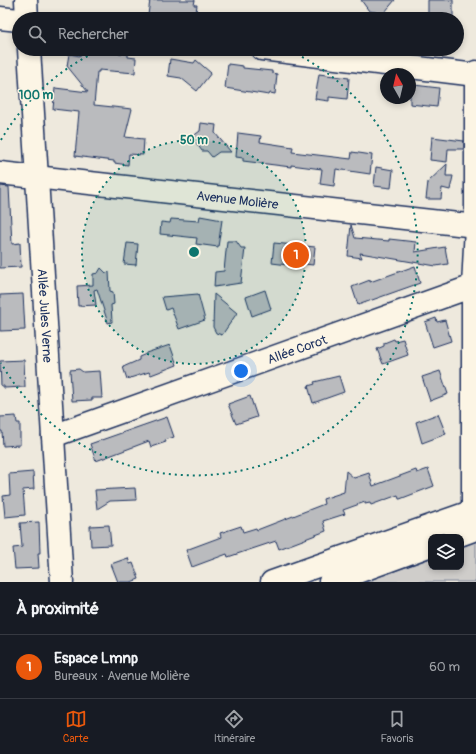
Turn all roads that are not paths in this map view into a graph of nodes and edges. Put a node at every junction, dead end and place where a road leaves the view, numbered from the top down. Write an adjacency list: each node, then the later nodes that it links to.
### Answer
1 (26, 0): 2 (street)
2 (27, 12)
3 (0, 18): 4 (street)
4 (12, 19)
5 (29, 56): 9 (street, Allée Jules Verne)
6 (322, 56): 7 (street)
7 (476, 74): 10 (street)
8 (0, 173): 9 (street, Avenue Molière)
9 (38, 178): 10 (street, Avenue Molière); 12 (street, Allée Jules Verne)
10 (476, 226): 11 (street)
11 (474, 286): 12 (street, Allée Corot); 13 (street)
12 (53, 436): 16 (street, Allée Jules Verne)
13 (475, 516): 14 (street); 17 (street)
14 (457, 534)
15 (428, 546): 18 (street)
16 (62, 582)
17 (272, 582)
18 (330, 582)

